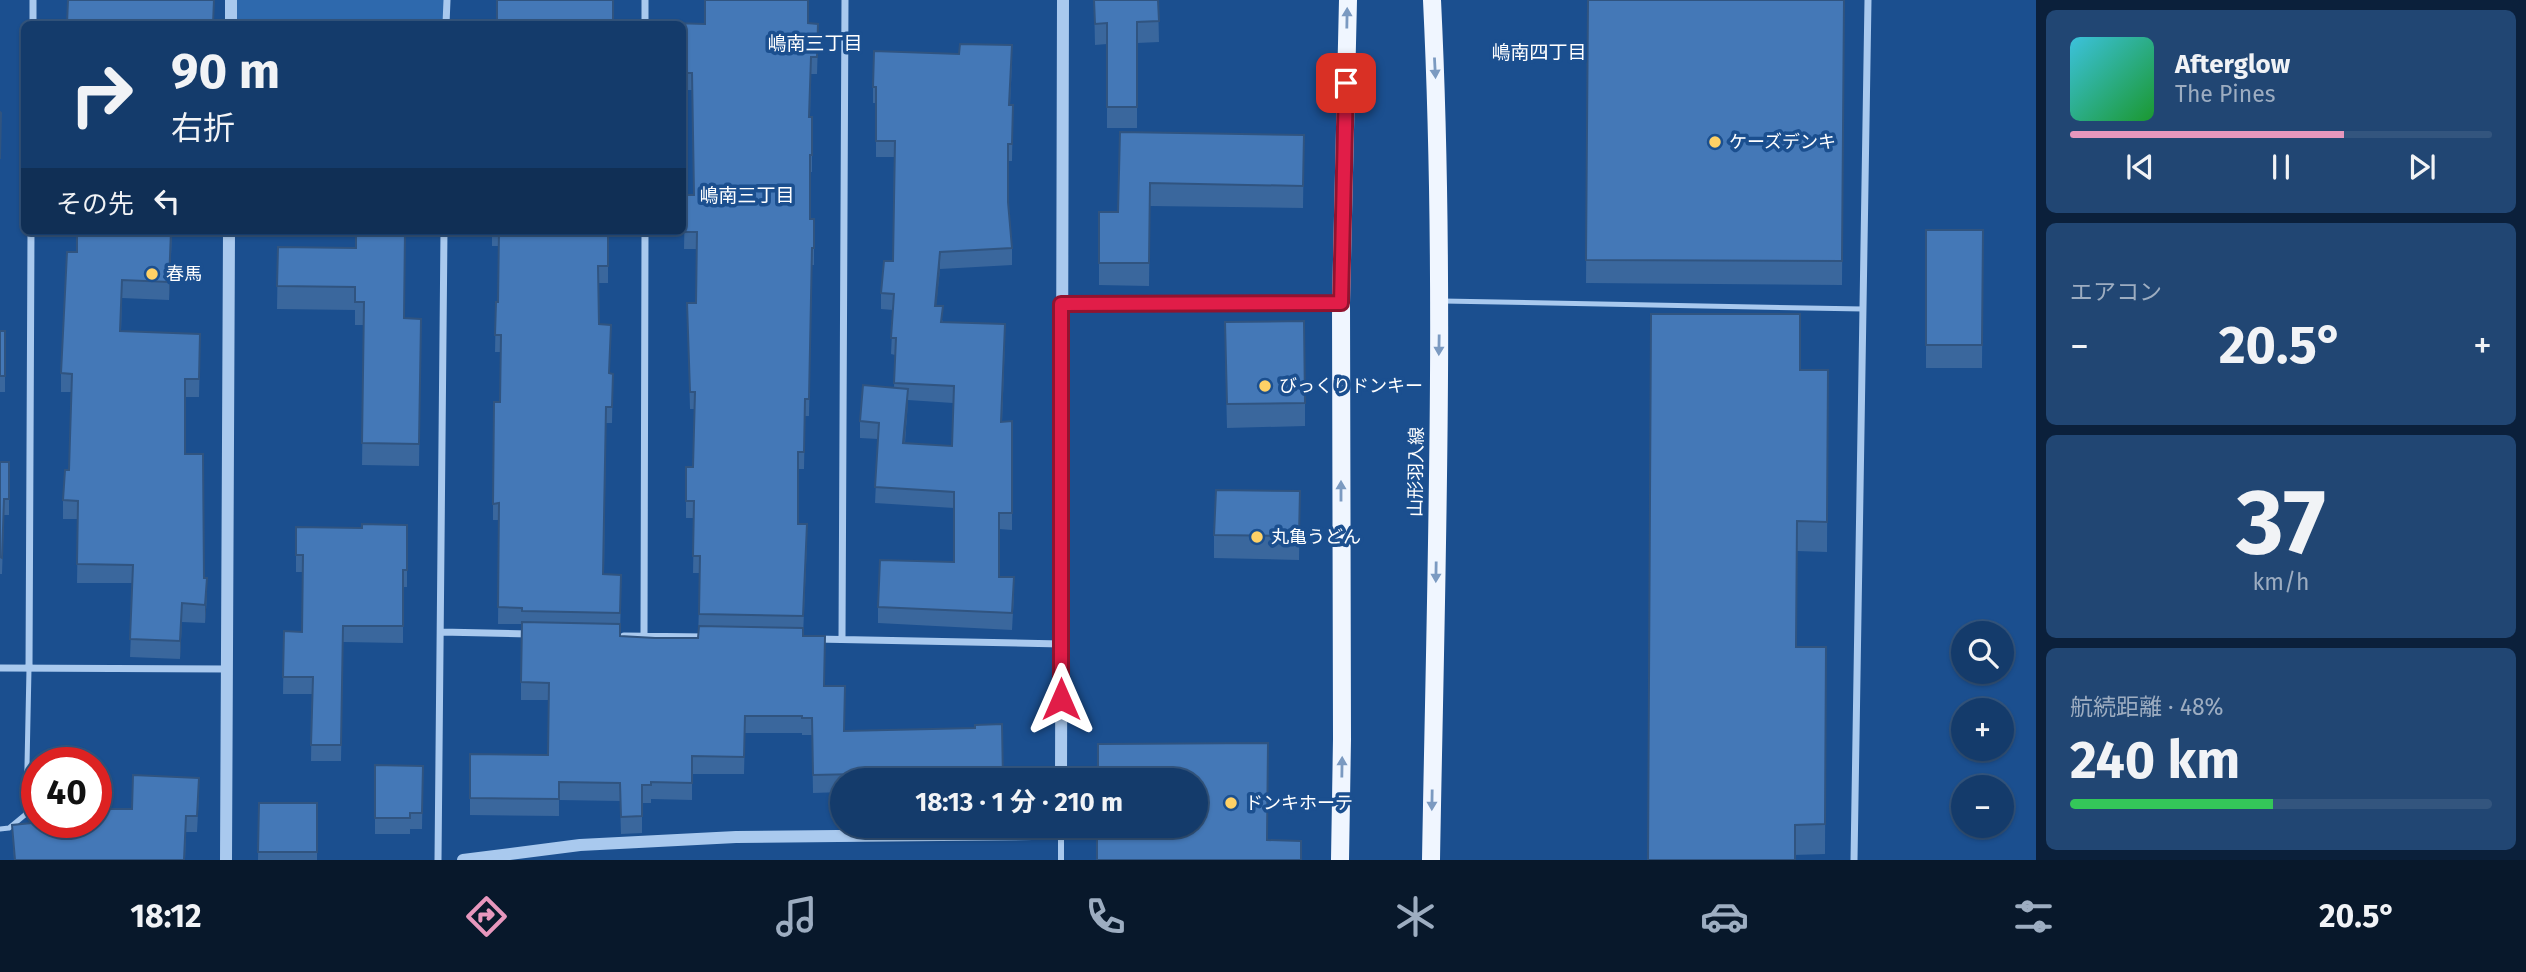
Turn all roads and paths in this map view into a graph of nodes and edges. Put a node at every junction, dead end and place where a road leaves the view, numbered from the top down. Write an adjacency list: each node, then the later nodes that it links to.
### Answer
1 (33, 0): 10 (street)
2 (231, 0): 11 (street)
3 (447, 0): 12 (street)
4 (645, 0): 13 (street)
5 (845, 0): 28 (street)
6 (1063, 0): 20 (street)
7 (1348, 0): 19 (main road, one-way to 7)
8 (1432, 0): 18 (main road, 山形羽入線, one-way to 18)
9 (1868, 0): 21 (street)
10 (33, 21)
11 (231, 21)
12 (446, 21)
13 (645, 21)
14 (31, 235): 31 (street)
15 (229, 235): 32 (street)
16 (444, 235): 22 (street)
17 (645, 235): 25 (street)
18 (1440, 301): 21 (lane); 42 (main road, 山形羽入線, one-way to 42)
19 (1341, 303): 20 (lane); 41 (main road, one-way to 19)
20 (1061, 304): 29 (street)
21 (1863, 309): 43 (street)
22 (441, 632): 23 (street); 38 (street)
23 (536, 634)
24 (617, 636): 25 (street)
25 (644, 636): 26 (street)
26 (710, 637)
27 (803, 639): 28 (street)
28 (842, 639): 29 (street)
29 (1061, 644): 33 (street)
30 (0, 668): 31 (street)
31 (29, 668): 32 (street); 34 (lane)
32 (227, 669): 37 (street)
33 (1060, 768)
34 (0, 829)
35 (830, 836): 39 (street)
36 (1061, 838): 40 (street)
37 (226, 860)
38 (438, 860)
39 (463, 860)
40 (1061, 860)
41 (1340, 860)
42 (1431, 860)
43 (1854, 860)

